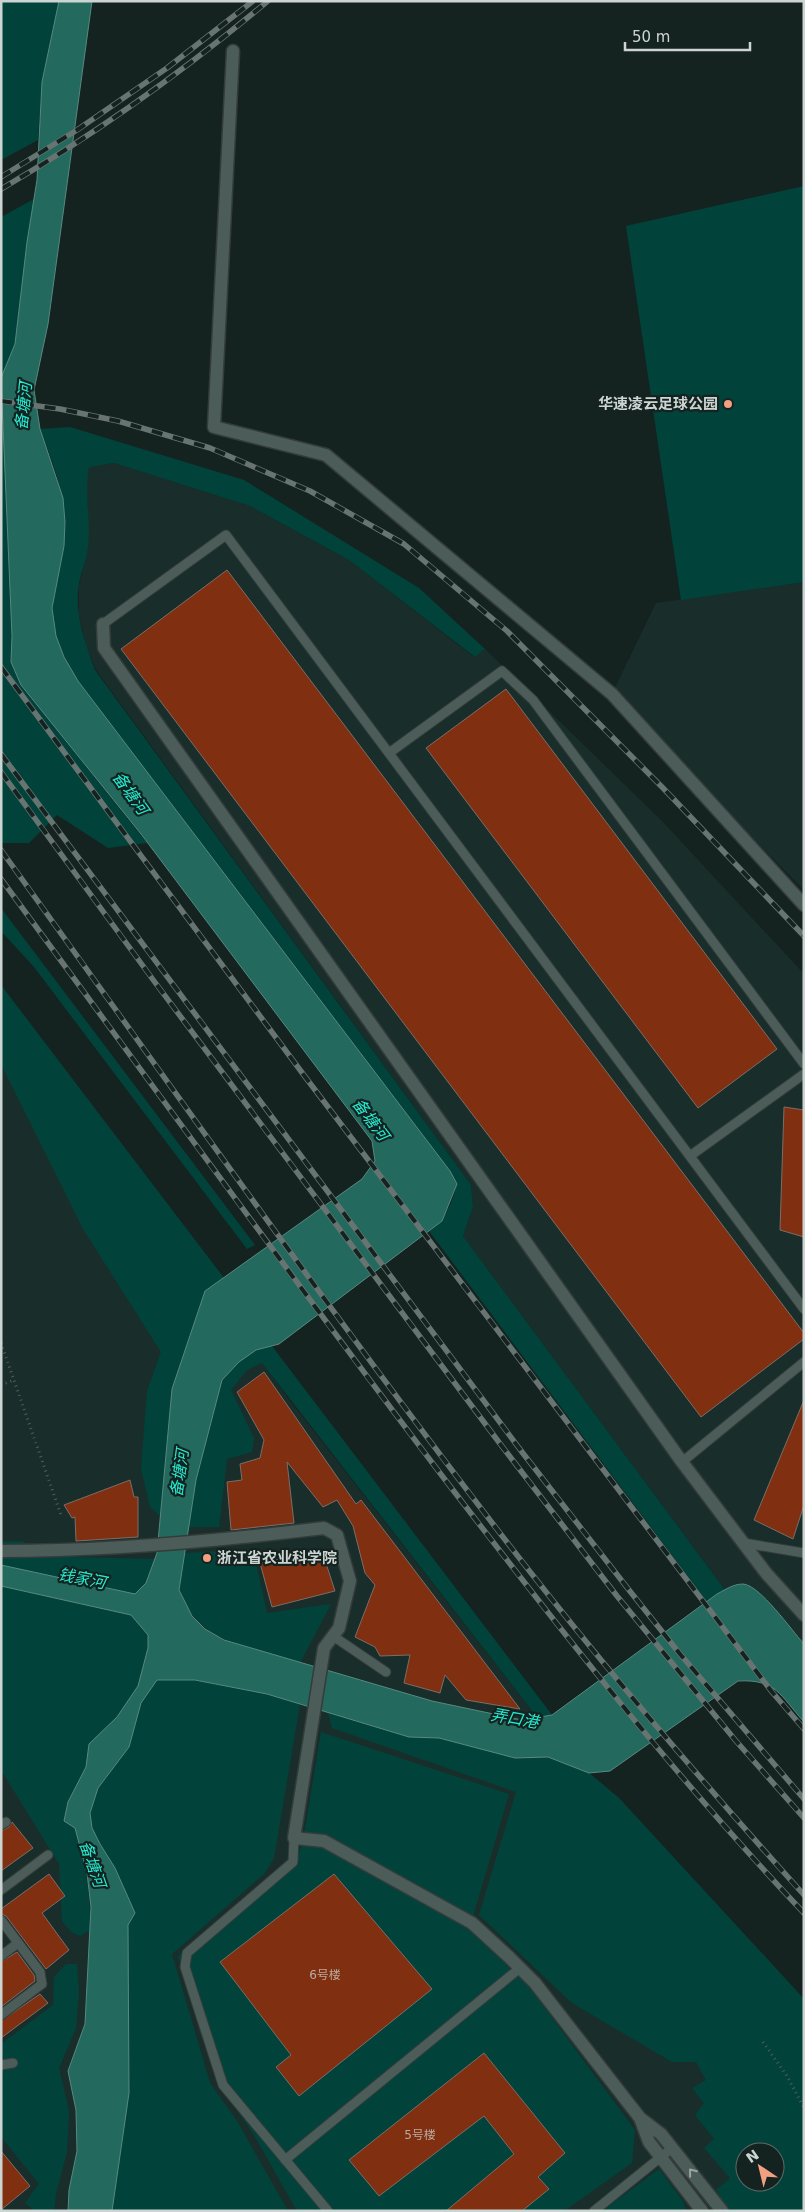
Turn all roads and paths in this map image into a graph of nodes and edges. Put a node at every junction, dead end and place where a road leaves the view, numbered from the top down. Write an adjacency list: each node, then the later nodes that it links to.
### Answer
1 (233, 51): 4 (street)
2 (103, 624): 3 (lane); 13 (street)
3 (389, 753): 5 (lane); 7 (lane)
4 (804, 905)
5 (804, 1064)
6 (804, 1074): 7 (lane)
7 (690, 1156): 8 (lane)
8 (804, 1309)
9 (1, 1343): 11 (path)
10 (804, 1362): 13 (lane)
11 (14, 1380): 12 (path); 14 (path)
12 (1, 1385)
13 (682, 1462): 15 (street)
14 (61, 1515)
15 (744, 1543): 17 (lane); 18 (street)
16 (1, 1551): 19 (street)
17 (804, 1553)
18 (804, 1615)
19 (333, 1636): 20 (lane); 21 (street)
20 (386, 1672)
21 (294, 1838): 27 (street); 36 (lane)
22 (48, 1855): 23 (lane)
23 (1, 1890)
24 (1, 1920): 25 (lane)
25 (18, 1943): 26 (lane); 28 (lane)
26 (1, 1956)
27 (520, 1968): 33 (street); 36 (lane)
28 (1, 2015)
29 (763, 2042): 32 (path)
30 (13, 2063): 31 (lane)
31 (1, 2065)
32 (804, 2108)
33 (640, 2118): 34 (street); 35 (street)
34 (672, 2148): 35 (lane); 40 (street, one-way to 34)
35 (661, 2157): 38 (lane); 39 (street)
36 (285, 2160): 37 (lane)
37 (328, 2211)
38 (594, 2211)
39 (702, 2211)
40 (722, 2211)

